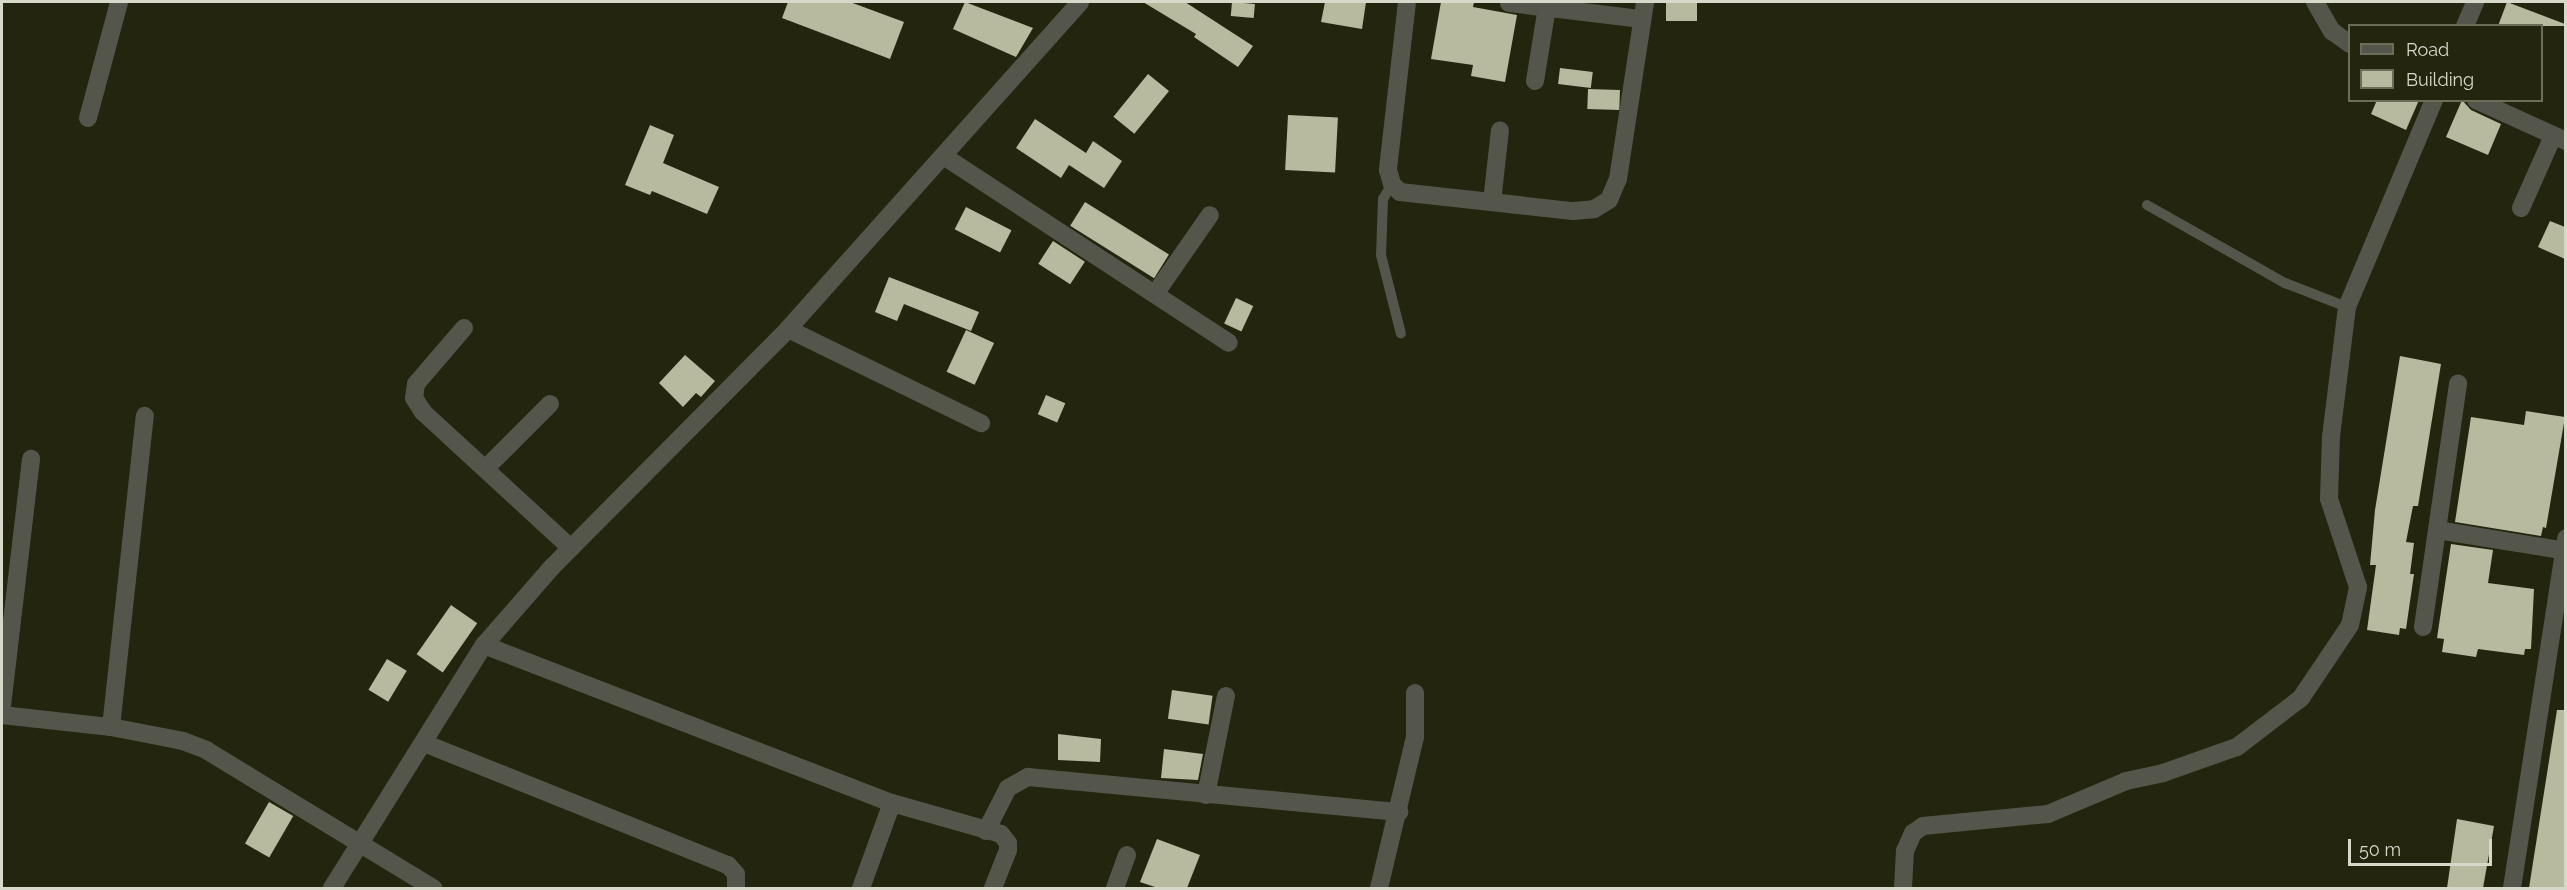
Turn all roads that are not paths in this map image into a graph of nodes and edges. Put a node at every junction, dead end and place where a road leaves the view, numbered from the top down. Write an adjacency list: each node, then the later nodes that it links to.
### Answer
1 (119, 2): 14 (street)
2 (1080, 2): 17 (street)
3 (1407, 2): 18 (street)
4 (2475, 2): 9 (street)
5 (1509, 3): 7 (street)
6 (2321, 6): 10 (street)
7 (1547, 8): 8 (street); 11 (street)
8 (1644, 10): 19 (street)
9 (2466, 24)
10 (2348, 43)
11 (1535, 81)
12 (2433, 102): 24 (street)
13 (2479, 102): 16 (street)
14 (88, 118)
15 (1500, 130): 19 (street)
16 (2559, 138): 21 (street)
17 (945, 157): 23 (street); 26 (street)
18 (1392, 184): 19 (street); 27 (lane)
19 (1492, 202)
20 (2147, 205): 24 (lane)
21 (2522, 208)
22 (1210, 215): 23 (street)
23 (1155, 294): 28 (street)
24 (2347, 307): 59 (street)
25 (464, 328): 34 (street)
26 (788, 329): 32 (street); 37 (street)
27 (1401, 334)
28 (1229, 343)
29 (2458, 383): 35 (street)
30 (550, 404): 34 (street)
31 (146, 417): 44 (street)
32 (981, 423)
33 (31, 459): 42 (street)
34 (485, 469): 37 (street)
35 (2437, 530): 36 (street); 38 (street)
36 (2565, 547): 60 (street)
37 (571, 548): 39 (street)
38 (2423, 627)
39 (484, 645): 45 (street); 47 (street)
40 (1414, 693): 48 (street)
41 (1226, 696): 46 (street)
42 (2, 706)
43 (2, 715): 44 (street)
44 (111, 727): 50 (street)
45 (424, 743): 50 (street); 54 (street)
46 (1206, 795): 48 (street); 49 (street)
47 (892, 803): 49 (street); 55 (street)
48 (1399, 812): 58 (street)
49 (986, 831): 56 (street)
50 (361, 846): 52 (street); 53 (street)
51 (1127, 855): 57 (street)
52 (332, 888)
53 (433, 888)
54 (735, 888)
55 (861, 888)
56 (993, 888)
57 (1115, 888)
58 (1379, 888)
59 (1903, 888)
60 (2512, 888)

